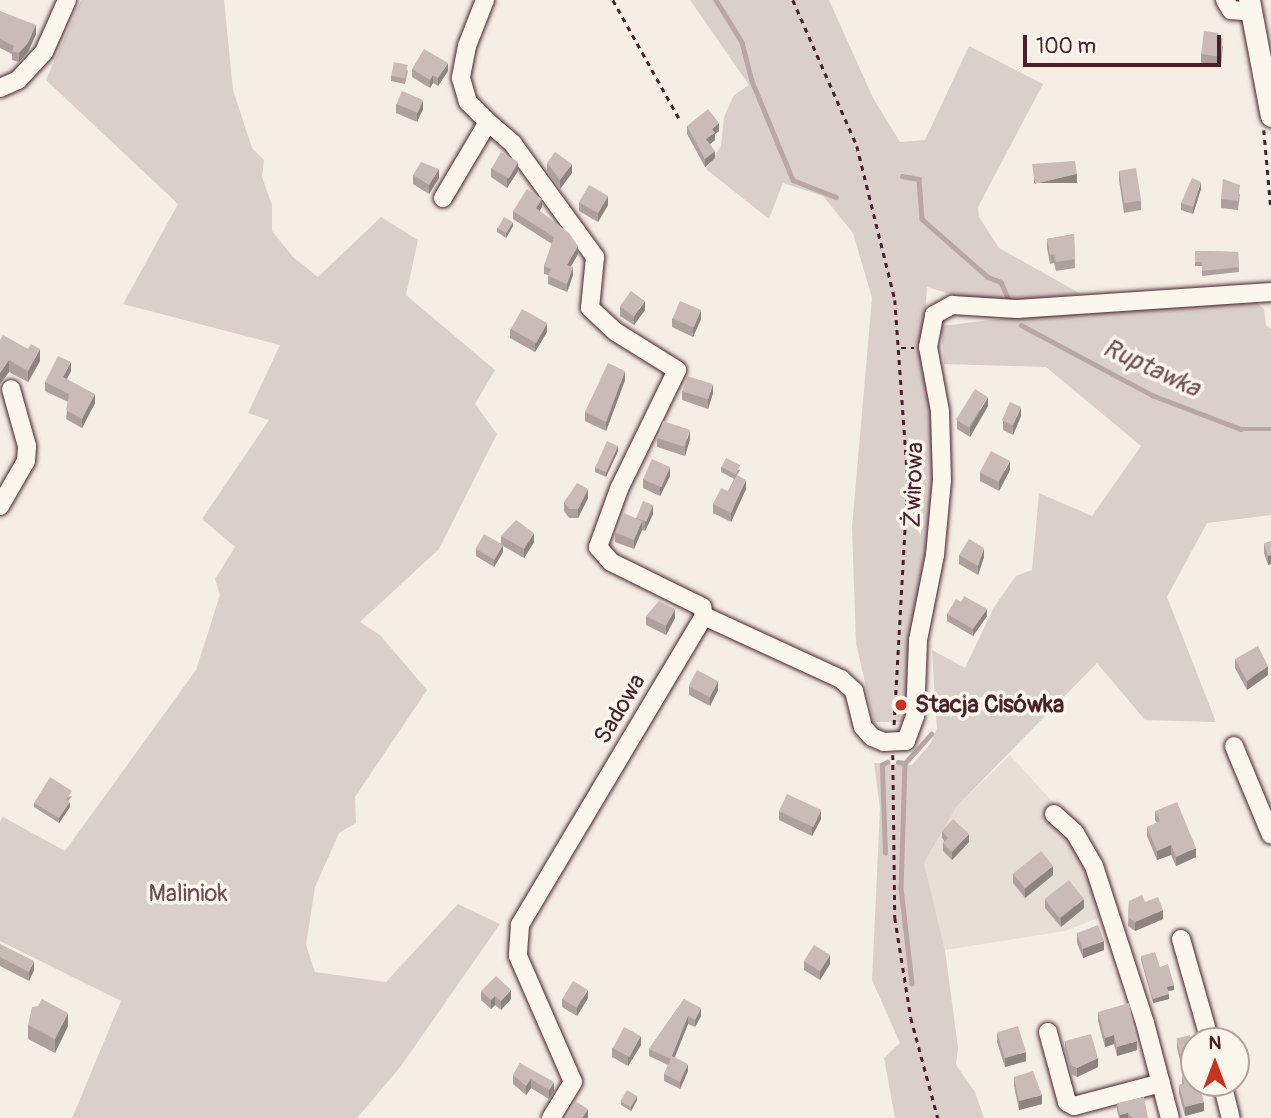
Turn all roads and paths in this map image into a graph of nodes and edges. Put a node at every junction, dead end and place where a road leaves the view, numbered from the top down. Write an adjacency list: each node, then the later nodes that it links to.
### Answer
1 (67, 0): 7 (street)
2 (485, 0): 10 (street)
3 (613, 0): 9 (path)
4 (793, 0): 16 (path)
5 (1225, 0): 6 (street)
6 (1251, 6): 8 (main road)
7 (0, 88)
8 (1271, 116)
9 (679, 118)
10 (488, 122): 11 (street); 15 (street)
11 (443, 198)
12 (1271, 292): 16 (street, Żwirowa)
13 (10, 389): 14 (street)
14 (0, 506)
15 (704, 615): 16 (street); 25 (street, Sadowa)
16 (893, 743): 26 (path)
17 (1234, 746): 19 (street)
18 (1054, 814): 23 (street)
19 (1271, 835)
20 (1181, 939): 21 (street)
21 (1206, 1027)
22 (1048, 1032): 23 (street)
23 (1161, 1083): 27 (street)
24 (1225, 1097): 28 (street)
25 (551, 1118)
26 (938, 1118)
27 (1170, 1118)
28 (1230, 1118)

